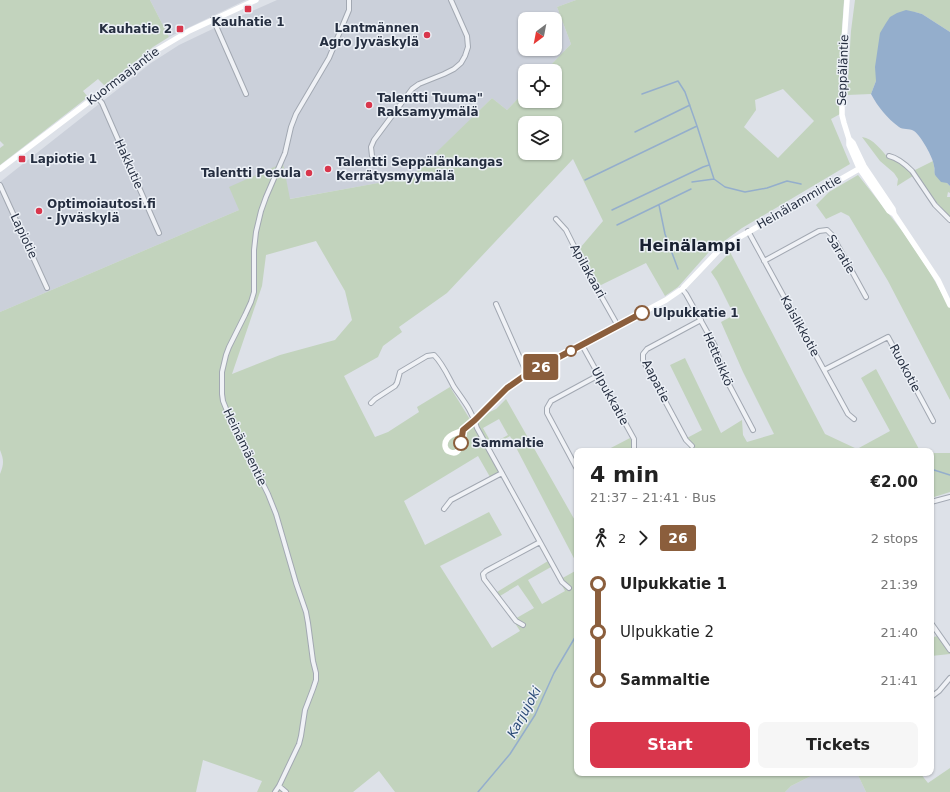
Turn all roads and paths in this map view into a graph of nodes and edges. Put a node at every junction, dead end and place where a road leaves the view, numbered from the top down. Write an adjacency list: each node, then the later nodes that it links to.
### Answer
1 (256, 0): 5 (street, Kuormaajantie)
2 (349, 0): 49 (street, Heinämäentie)
3 (451, 0): 8 (street)
4 (847, 0): 10 (street, Seppäläntie)
5 (213, 19): 6 (street); 7 (street, Kuormaajantie)
6 (246, 94)
7 (96, 96): 11 (street, Kuormaajantie); 16 (street, Hakkutie)
8 (372, 156)
9 (889, 156): 14 (street)
10 (861, 167): 15 (street, Heinälammintie); 22 (street, Seppäläntie)
11 (0, 169)
12 (0, 185): 18 (street, Lapiotie)
13 (556, 219): 24 (street, Apilakaari)
14 (950, 220)
15 (748, 231): 17 (street, Kaislikkotie); 19 (street, Heinälammintie)
16 (160, 233)
17 (764, 261): 20 (street, Saratie); 26 (street, Kaislikkotie)
18 (47, 288)
19 (682, 289): 23 (street, Hetteikkö); 24 (street, Heinälammintie)
20 (866, 297)
21 (496, 304): 27 (street)
22 (950, 304)
23 (701, 320): 34 (street, Hetteikkö); 35 (street, Aapatie)
24 (618, 326): 25 (street, Heinälammintie)
25 (582, 345): 27 (street, Heinälammintie); 28 (street, Ulpukkatie)
26 (824, 370): 30 (street, Kaislikkotie); 32 (street, Ruokotie)
27 (527, 374): 31 (street, Heinälammintie)
28 (599, 375): 36 (street, Ulpukkatie); 37 (street)
29 (371, 403): 31 (street)
30 (854, 419)
31 (475, 420): 33 (street, Heinälammintie); 38 (street)
32 (933, 421)
33 (463, 430)
34 (753, 430)
35 (692, 446)
36 (634, 448)
37 (574, 463)
38 (502, 473): 41 (street); 42 (street)
39 (950, 497): 40 (street)
40 (934, 501)
41 (444, 509)
42 (540, 542): 43 (street); 44 (street)
43 (569, 588)
44 (523, 625)
45 (934, 627): 46 (street)
46 (950, 650)
47 (950, 678): 48 (street)
48 (934, 695)
49 (279, 786): 50 (street, Heinämäentie); 51 (street); 52 (street)
50 (275, 792)
51 (281, 792)
52 (286, 792)

